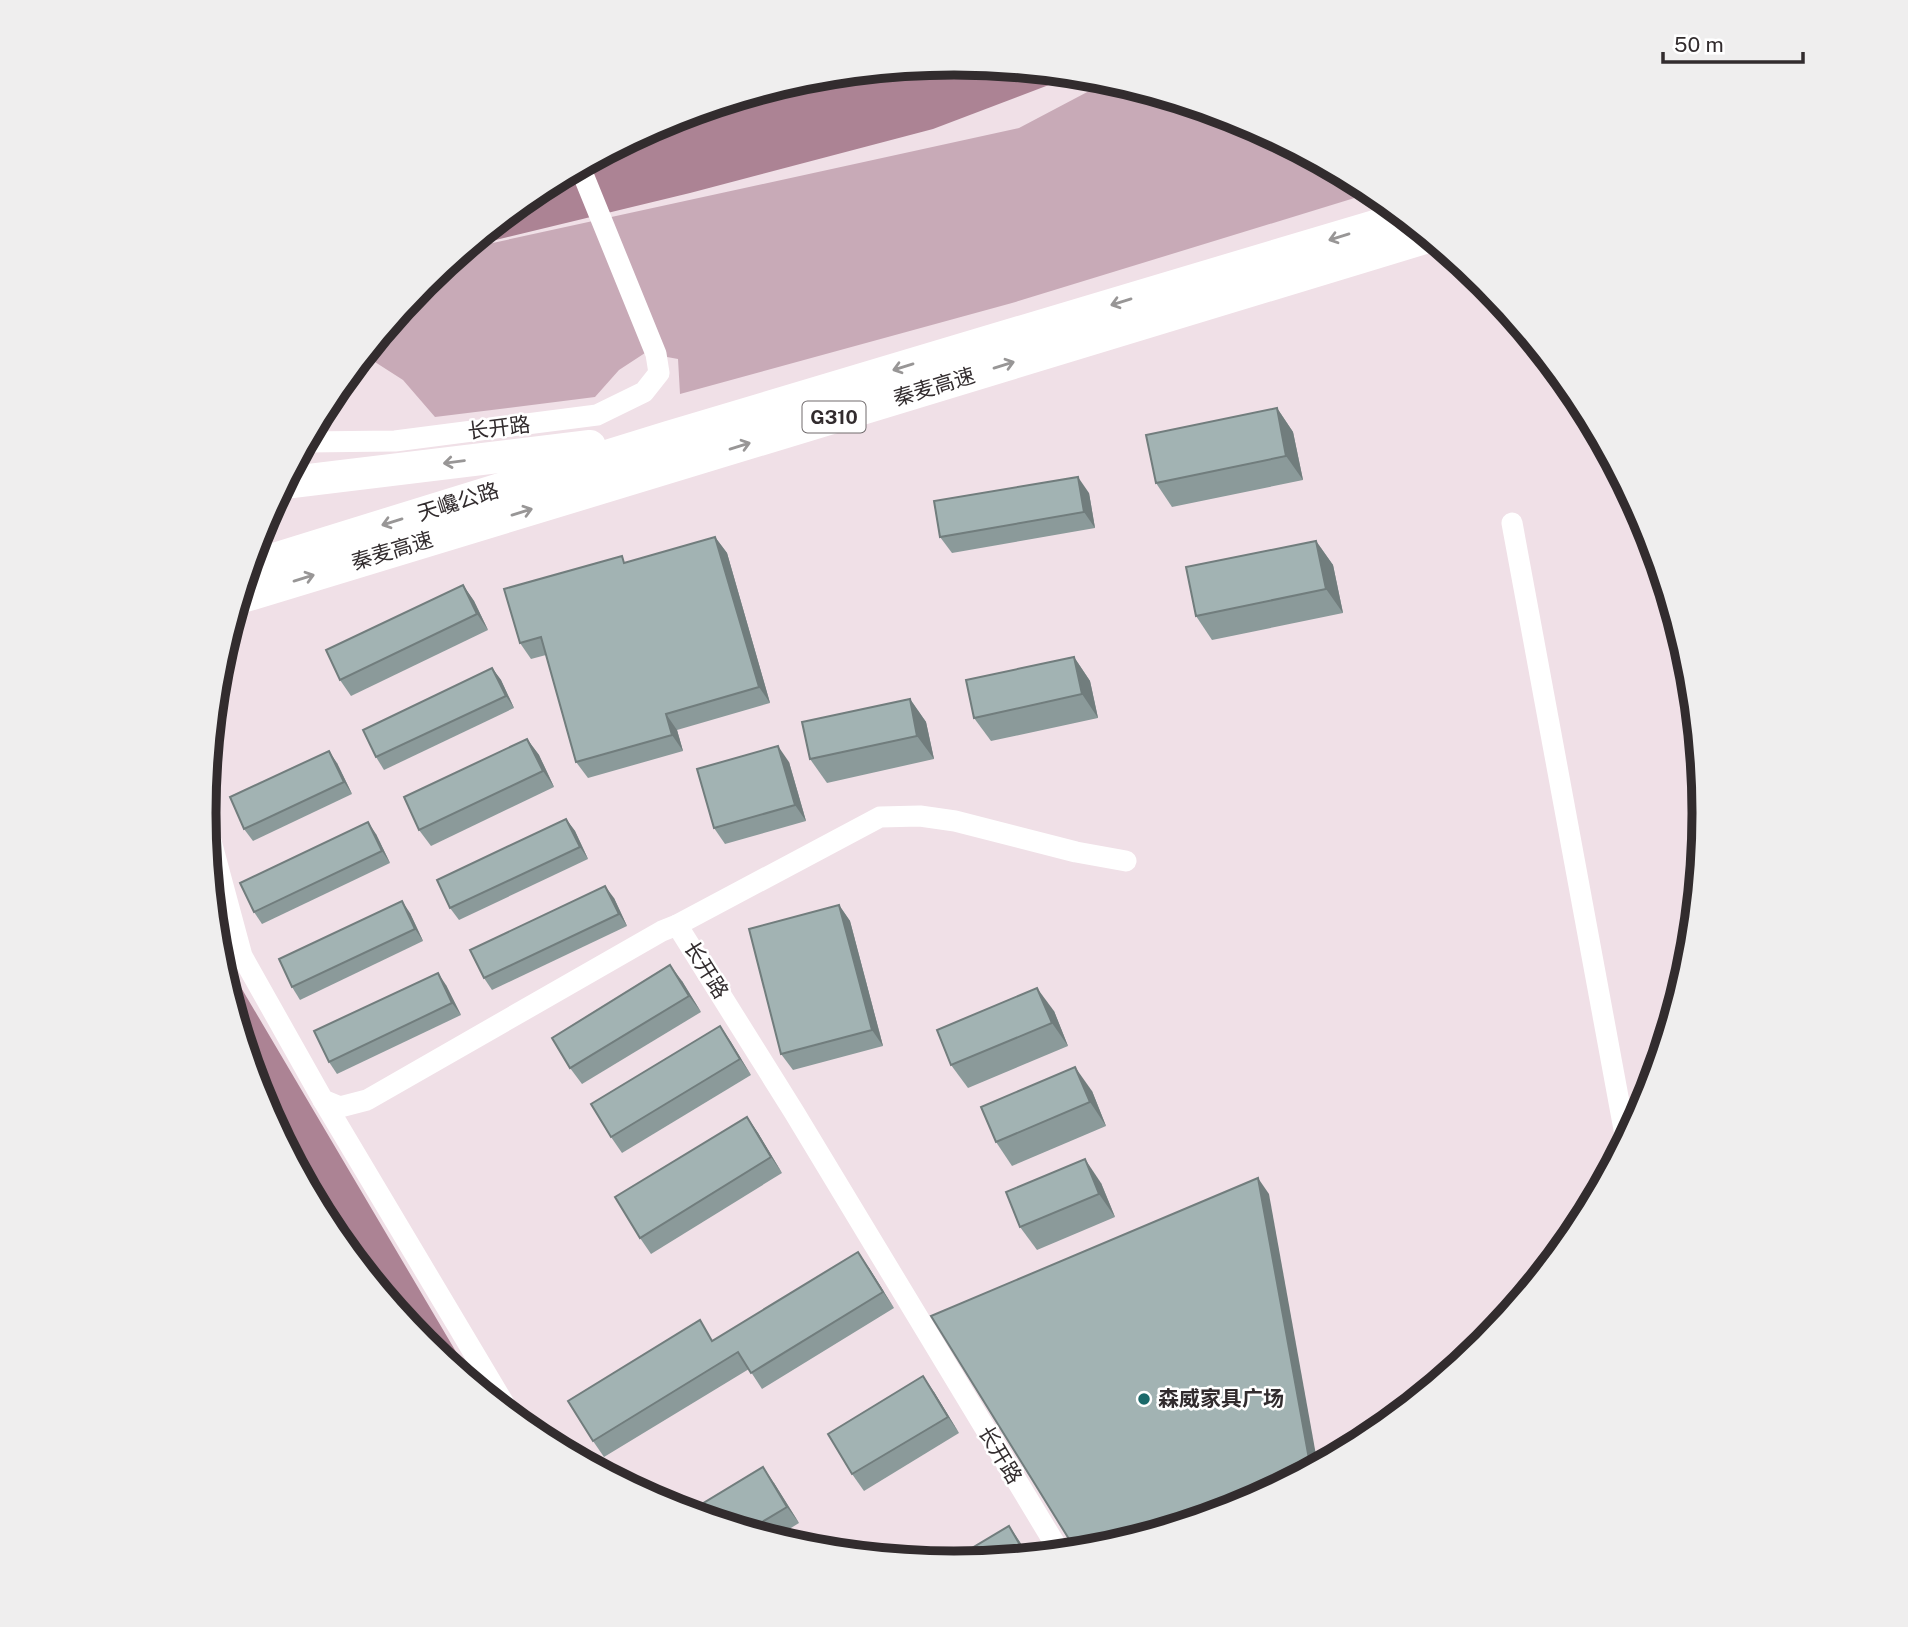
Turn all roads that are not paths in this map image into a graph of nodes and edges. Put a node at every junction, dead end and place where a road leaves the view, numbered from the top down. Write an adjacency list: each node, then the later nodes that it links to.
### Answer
1 (583, 175): 5 (street, 长开路)
2 (1393, 221): 4 (highway, 秦麦高速 / G310, one-way to 4)
3 (1418, 240): 9 (highway, 秦麦高速 / G310, one-way to 3)
4 (668, 437): 6 (highway, one-way to 6); 8 (highway, 天巉公路 / G310, one-way to 8)
5 (316, 442)
6 (295, 481)
7 (1512, 523): 14 (street)
8 (260, 563)
9 (249, 595)
10 (1126, 861): 12 (street)
11 (217, 863): 13 (street)
12 (677, 925): 13 (street, 长开路); 16 (street, 长开路)
13 (323, 1100): 15 (street)
14 (1623, 1124)
15 (498, 1393)
16 (1056, 1544)

